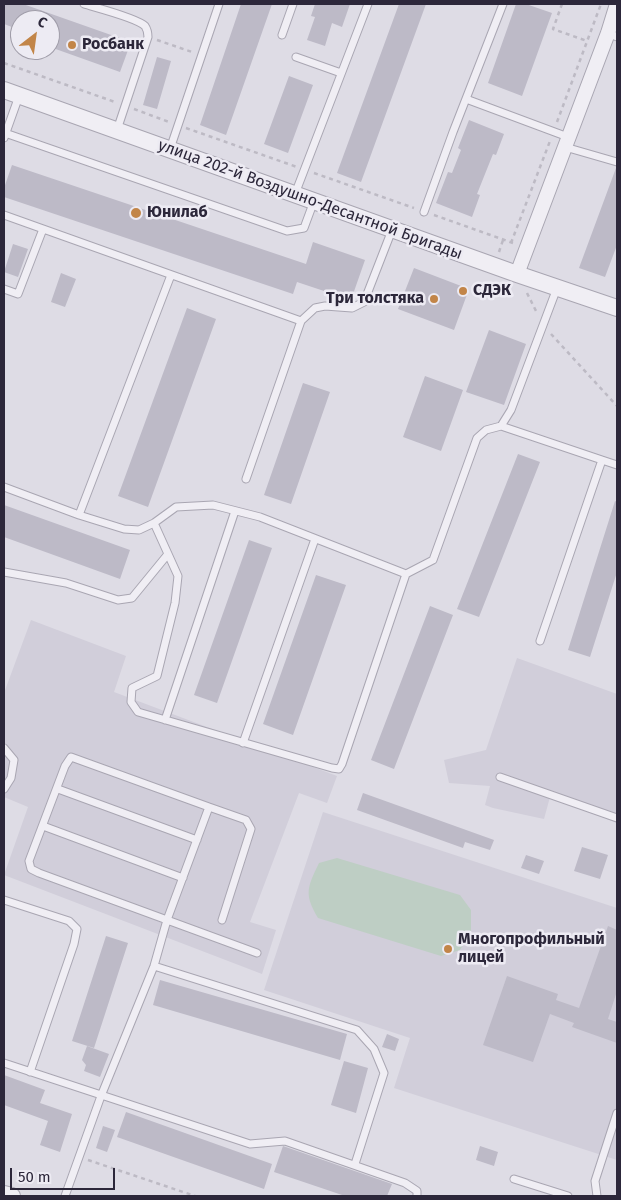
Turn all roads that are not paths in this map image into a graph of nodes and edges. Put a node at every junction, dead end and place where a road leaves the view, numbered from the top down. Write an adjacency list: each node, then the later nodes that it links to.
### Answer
1 (84, 4): 13 (lane)
2 (219, 4): 16 (lane)
3 (294, 4): 7 (lane)
4 (368, 4): 10 (lane)
5 (504, 4): 12 (lane)
6 (617, 4): 8 (street)
7 (282, 35)
8 (612, 35): 15 (street)
9 (296, 57): 10 (lane)
10 (341, 73): 18 (lane)
11 (12, 93): 13 (street, улица 202-й Воздушно-Десантной Бригады); 14 (lane)
12 (466, 99): 15 (lane); 20 (lane)
13 (116, 130): 16 (street, улица 202-й Воздушно-Десантной Бригады)
14 (4, 136): 19 (lane)
15 (566, 142): 17 (lane); 24 (street)
16 (169, 149): 18 (street, улица 202-й Воздушно-Десантной Бригады)
17 (617, 162)
18 (295, 194): 19 (street, улица 202-й Воздушно-Десантной Бригады)
19 (314, 201): 23 (street, улица 202-й Воздушно-Десантной Бригады)
20 (424, 212)
21 (4, 215): 22 (lane)
22 (43, 229): 25 (lane); 27 (lane)
23 (393, 229): 24 (street, улица 202-й Воздушно-Десантной Бригады); 29 (lane)
24 (517, 274): 26 (street, улица 202-й Воздушно-Десантной Бригады)
25 (171, 275): 29 (lane); 36 (lane)
26 (557, 288): 28 (street, улица 202-й Воздушно-Десантной Бригады); 30 (lane)
27 (4, 289)
28 (617, 308)
29 (300, 321): 33 (lane)
30 (501, 426): 31 (lane); 41 (lane)
31 (602, 460): 32 (lane); 42 (lane)
32 (617, 465)
33 (246, 479)
34 (4, 487): 36 (lane)
35 (235, 510): 37 (lane); 38 (lane); 43 (lane)
36 (79, 515): 37 (lane)
37 (154, 523): 39 (lane)
38 (314, 539): 41 (lane); 44 (lane)
39 (168, 554): 40 (lane); 43 (lane)
40 (4, 572)
41 (406, 574): 44 (lane)
42 (540, 641)
43 (166, 720): 44 (lane)
44 (243, 743)
45 (4, 748): 47 (lane)
46 (500, 776): 50 (lane)
47 (4, 789)
48 (58, 789): 49 (lane); 51 (lane); 52 (lane)
49 (209, 807): 52 (lane); 56 (lane)
50 (617, 818)
51 (43, 826): 53 (lane); 55 (lane)
52 (197, 840): 53 (lane)
53 (183, 878): 55 (lane)
54 (4, 900): 60 (lane)
55 (167, 920): 57 (lane); 58 (lane)
56 (222, 920)
57 (257, 953)
58 (154, 966): 61 (lane); 63 (lane)
59 (4, 1063): 60 (lane)
60 (30, 1072): 61 (lane)
61 (101, 1096): 63 (lane); 67 (lane)
62 (617, 1113): 70 (lane)
63 (355, 1164): 68 (lane)
64 (514, 1179): 69 (lane)
65 (4, 1194): 66 (street)
66 (12, 1196)
67 (65, 1196)
68 (416, 1196)
69 (568, 1196)
70 (597, 1196)

